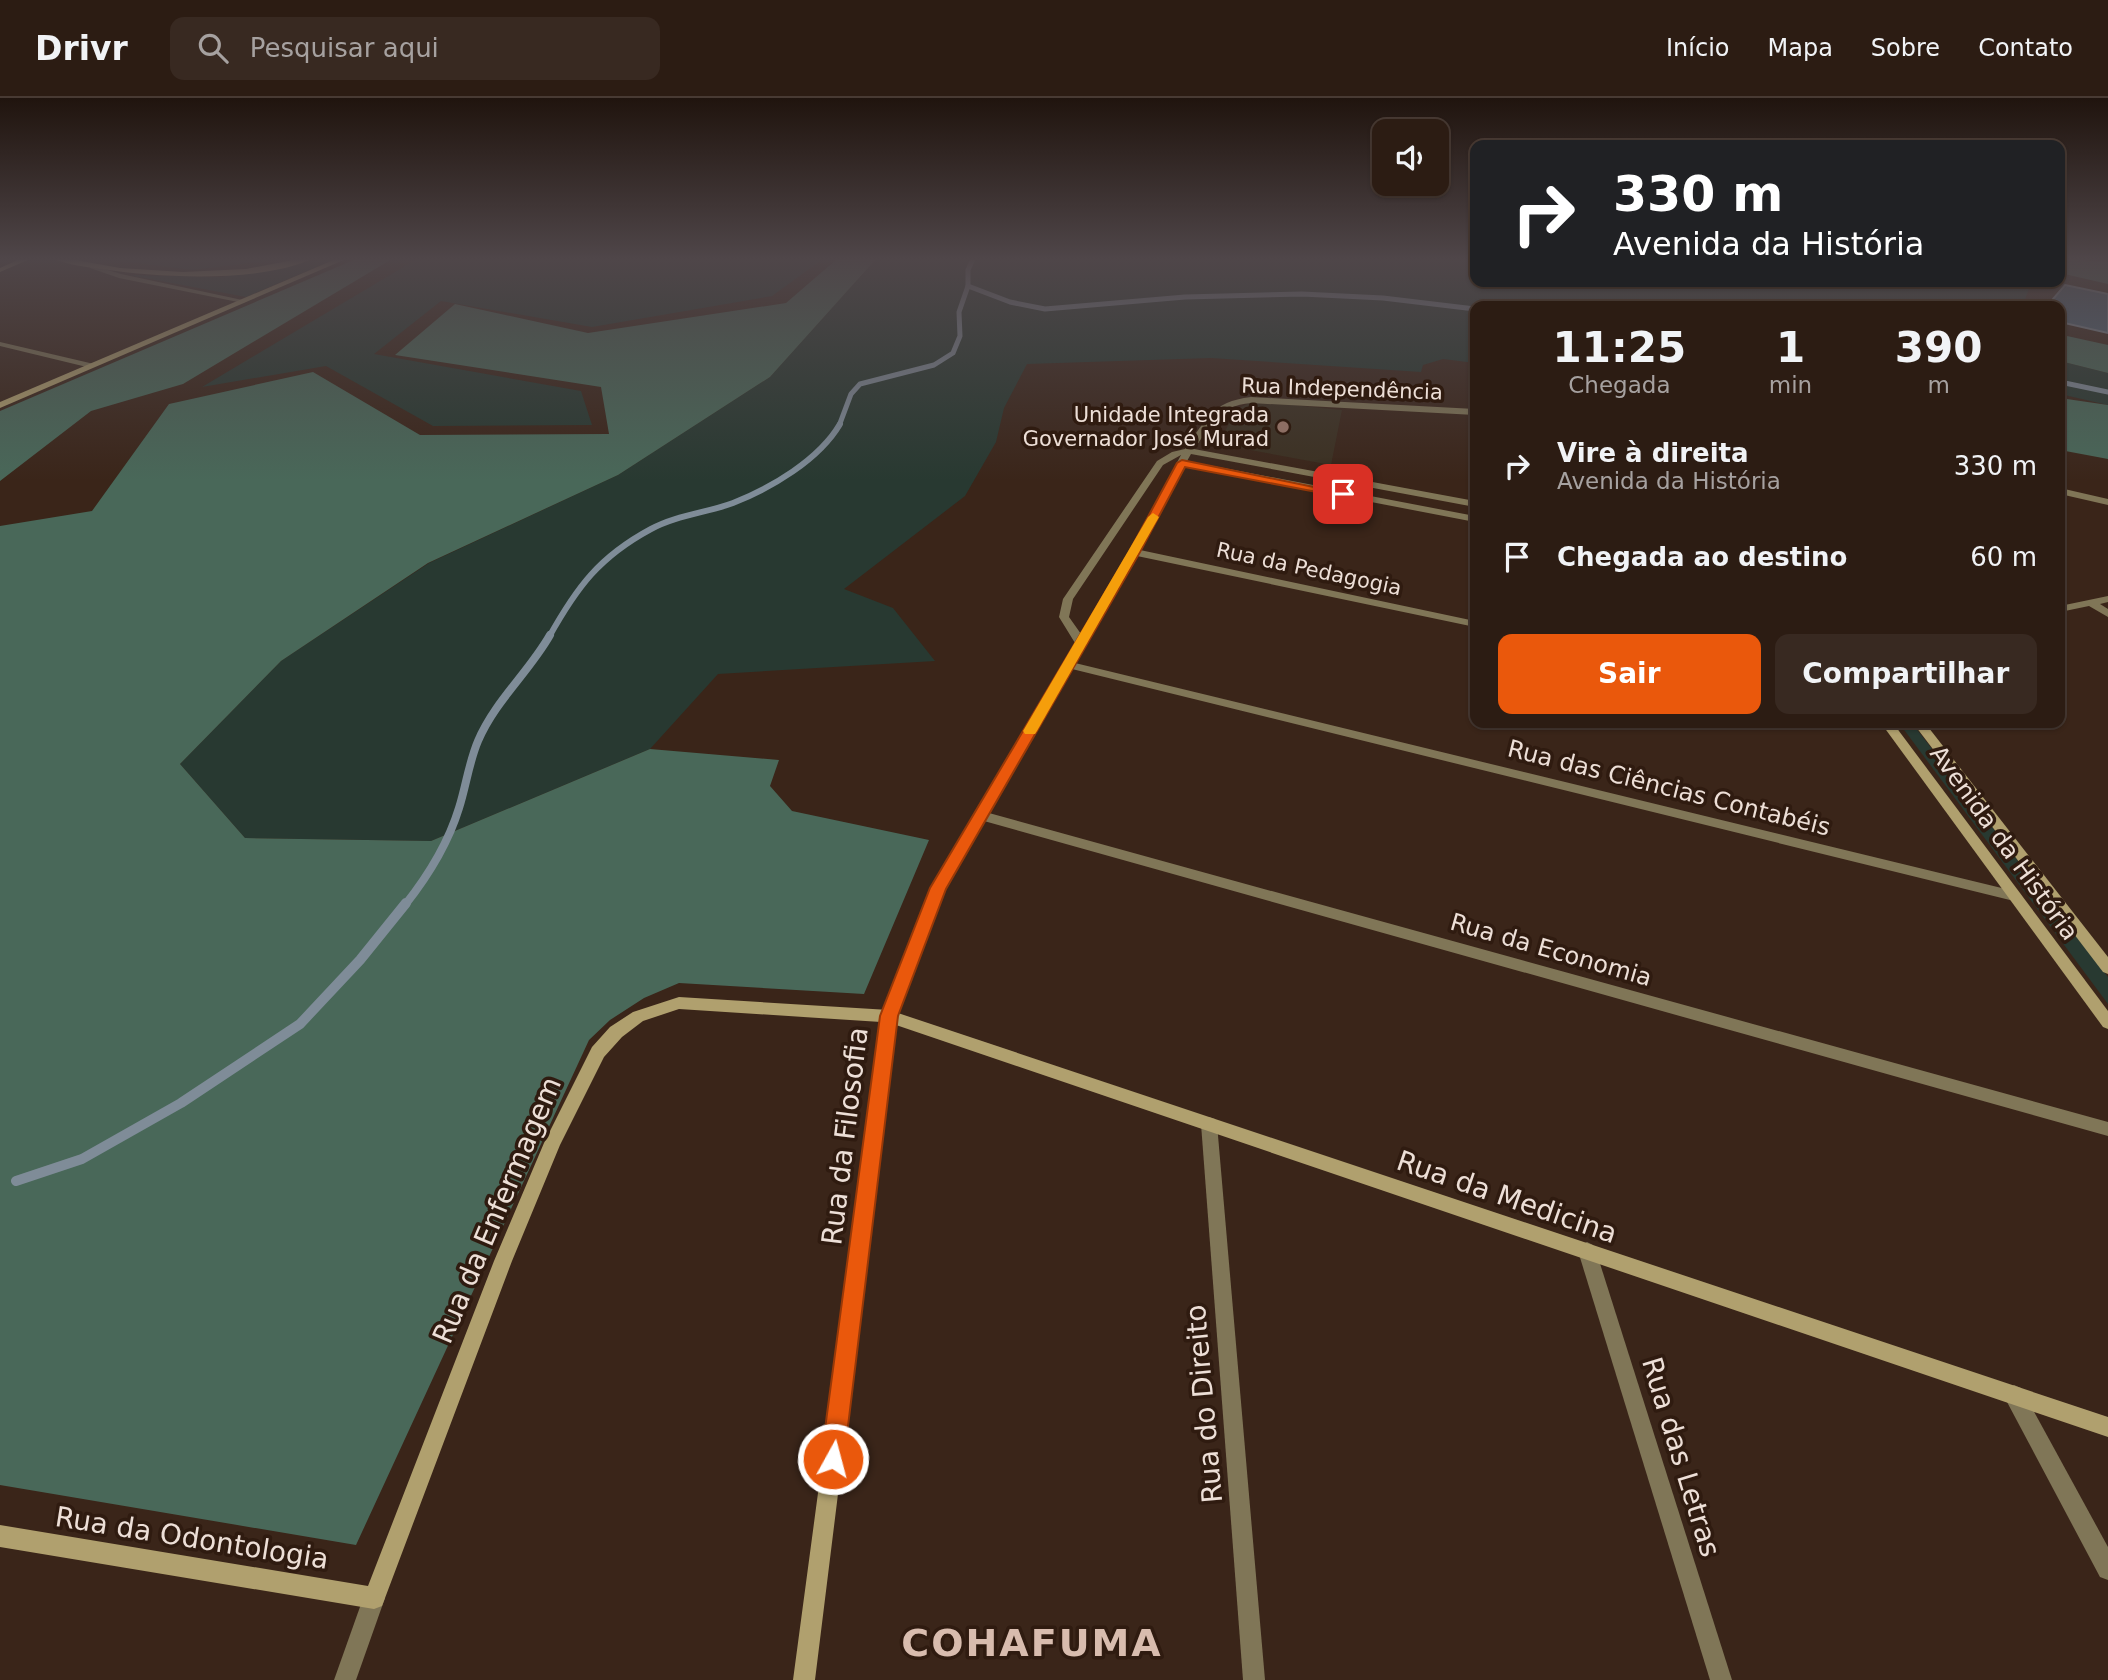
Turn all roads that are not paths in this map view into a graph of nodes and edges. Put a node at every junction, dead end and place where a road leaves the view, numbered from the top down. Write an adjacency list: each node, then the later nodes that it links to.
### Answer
1 (169, 333): 3 (street)
2 (0, 344): 3 (street)
3 (91, 366): 4 (street)
4 (0, 405)
5 (1470, 412): 6 (street, Rua Independência)
6 (1188, 452): 7 (street, Rua da Filosofia); 10 (street); 18 (street)
7 (1182, 463): 11 (street); 12 (street, Rua da Filosofia)
8 (2065, 492): 9 (street)
9 (2108, 502)
10 (1470, 503)
11 (1470, 518)
12 (1135, 552): 17 (street, Rua da Pedagogia); 18 (street, Rua da Filosofia)
13 (2108, 599): 14 (street)
14 (2092, 603): 15 (street); 16 (street)
15 (2065, 608)
16 (2108, 614)
17 (1470, 623)
18 (1081, 643): 19 (street, Rua da Filosofia)
19 (1068, 665): 22 (street, Rua da Filosofia); 23 (street, Rua das Ciências Contabéis)
20 (1891, 728): 23 (street, Avenida da História)
21 (1923, 728): 24 (street, Avenida da História)
22 (981, 815): 25 (street, Rua da Filosofia); 28 (street, Rua da Economia)
23 (2014, 896): 26 (street, Avenida da História)
24 (2108, 968)
25 (889, 1016): 27 (street, Rua da Medicina); 34 (street, Rua da Enfermagem); 36 (street, Rua da Filosofia)
26 (2108, 1023)
27 (1209, 1124): 29 (street, Rua da Medicina); 37 (street, Rua do Direito)
28 (2108, 1129)
29 (1587, 1251): 30 (street, Rua da Medicina); 38 (street, Rua das Letras)
30 (2014, 1395): 31 (street, Rua da Medicina); 33 (street)
31 (2108, 1427)
32 (0, 1536): 34 (street, Rua da Odontologia)
33 (2108, 1569)
34 (374, 1598): 35 (street, Rua da Enfermagem)
35 (345, 1680)
36 (804, 1680)
37 (1254, 1680)
38 (1721, 1680)

